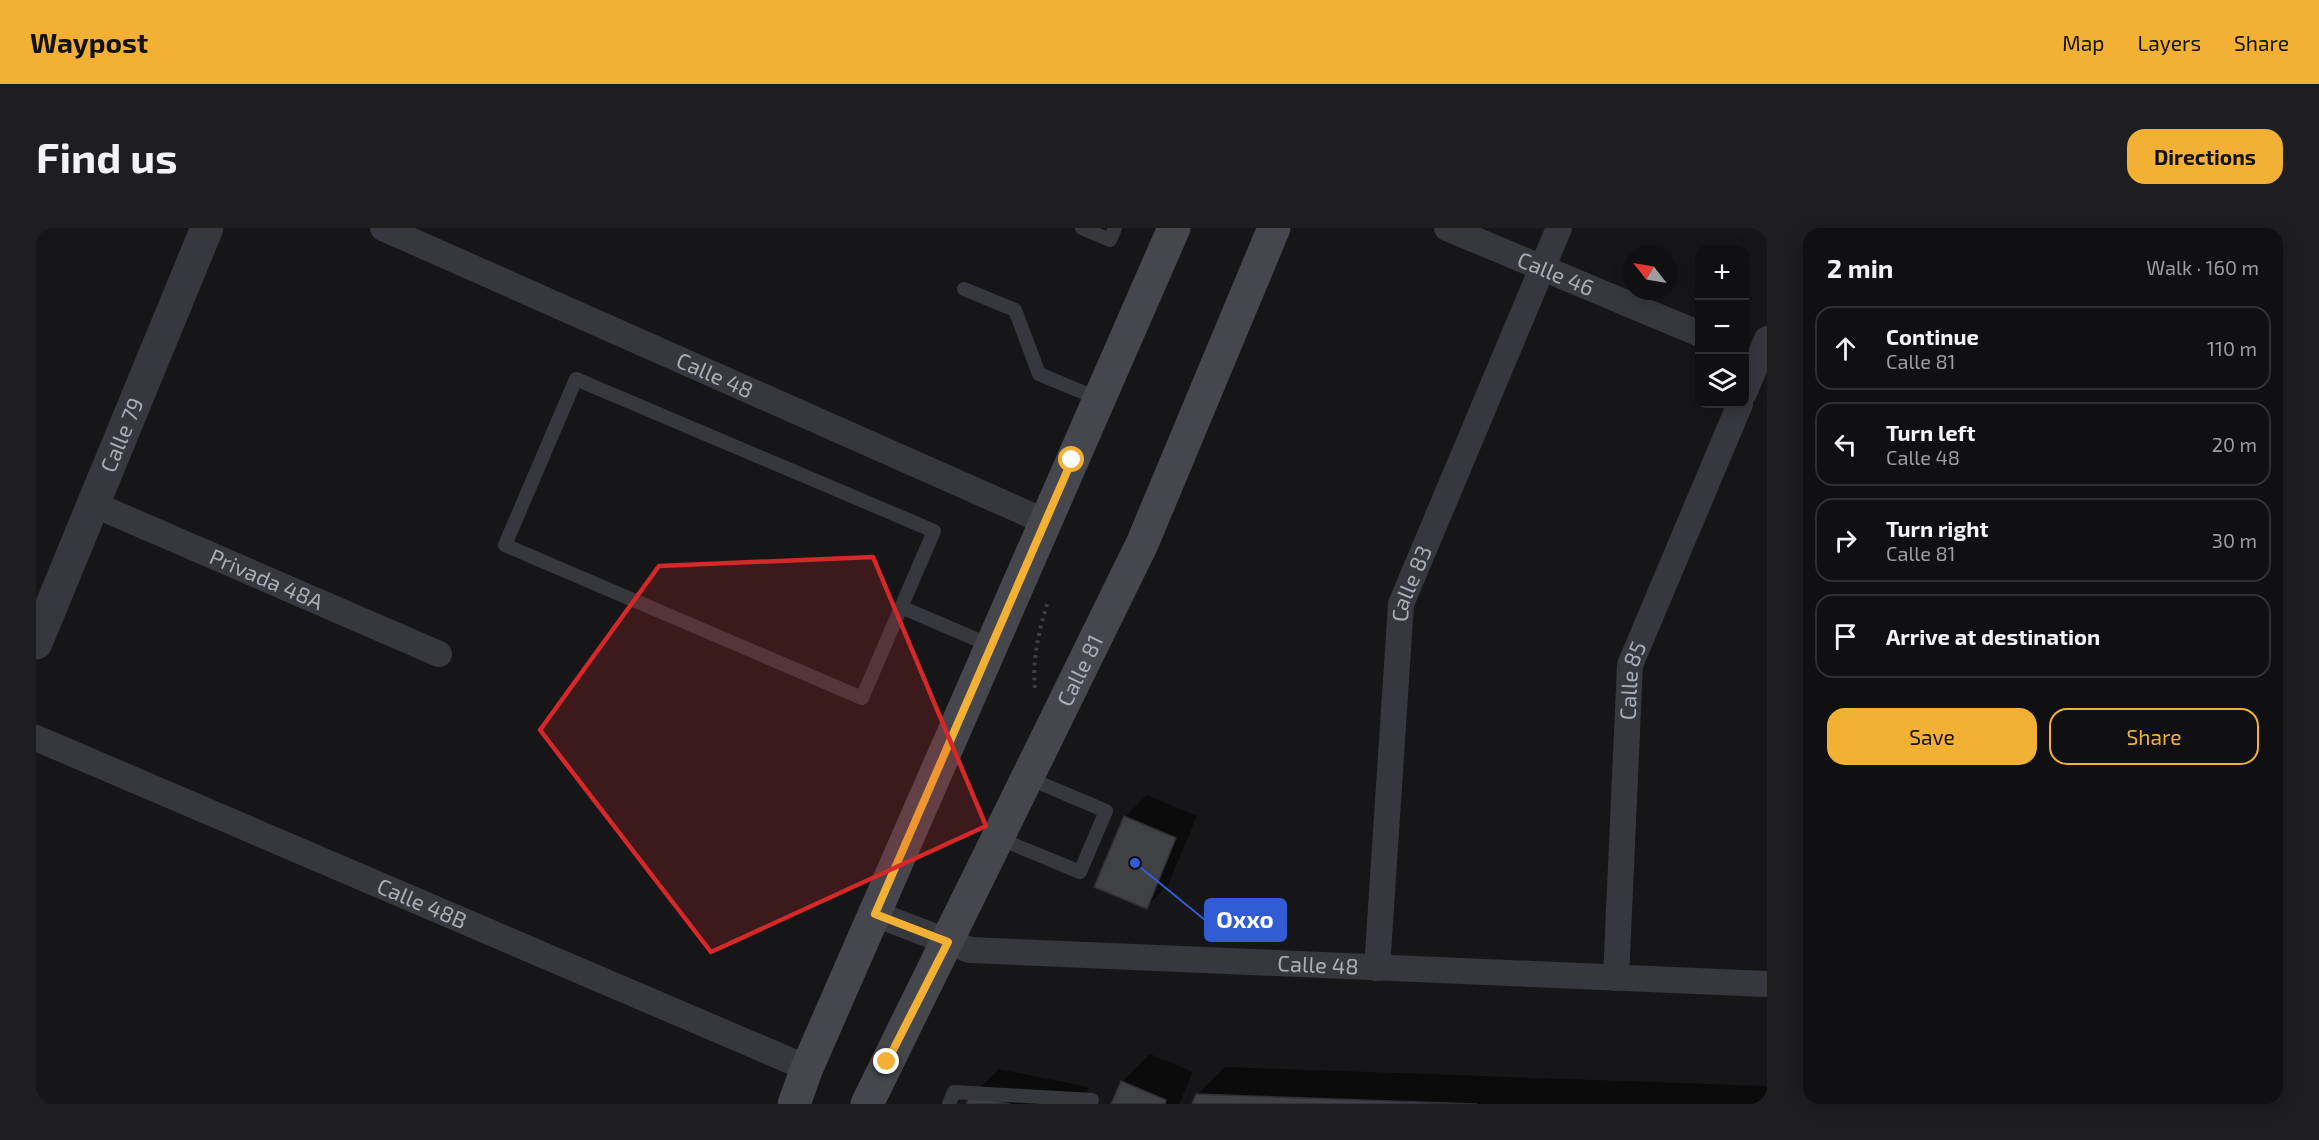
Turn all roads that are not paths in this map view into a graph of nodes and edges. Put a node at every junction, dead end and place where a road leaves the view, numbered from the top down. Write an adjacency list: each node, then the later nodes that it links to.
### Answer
1 (207, 228): 16 (street, Calle 79)
2 (383, 228): 17 (street, Calle 48)
3 (1082, 228): 4 (lane)
4 (1115, 228)
5 (1173, 228): 14 (main road)
6 (1274, 228): 23 (main road, Calle 81)
7 (1448, 228): 9 (street, Calle 46)
8 (1559, 228): 9 (street, Calle 83)
9 (1542, 268): 11 (street, Calle 46); 27 (street, Calle 83)
10 (964, 289): 14 (lane)
11 (1695, 332)
12 (1759, 353): 13 (street)
13 (1749, 380)
14 (1099, 399): 17 (main road)
15 (1738, 408): 28 (street, Calle 85)
16 (93, 504): 19 (street, Calle 79); 21 (street, Privada 48A)
17 (1046, 522): 20 (main road)
18 (901, 607): 18 (lane); 20 (lane)
19 (36, 643)
20 (992, 645): 25 (main road)
21 (439, 654)
22 (36, 738): 30 (street, Calle 48B)
23 (1028, 778): 24 (main road, Calle 81); 24 (lane)
24 (998, 838): 26 (main road, Calle 81)
25 (875, 914): 26 (street, Calle 48); 30 (main road)
26 (948, 942): 27 (street, Calle 48); 32 (main road, Calle 81)
27 (1377, 968): 28 (street, Calle 48)
28 (1616, 978): 29 (street, Calle 48)
29 (1767, 984)
30 (807, 1068): 31 (main road)
31 (794, 1104)
32 (867, 1104)
33 (949, 1104): 34 (lane)
34 (1090, 1104)

